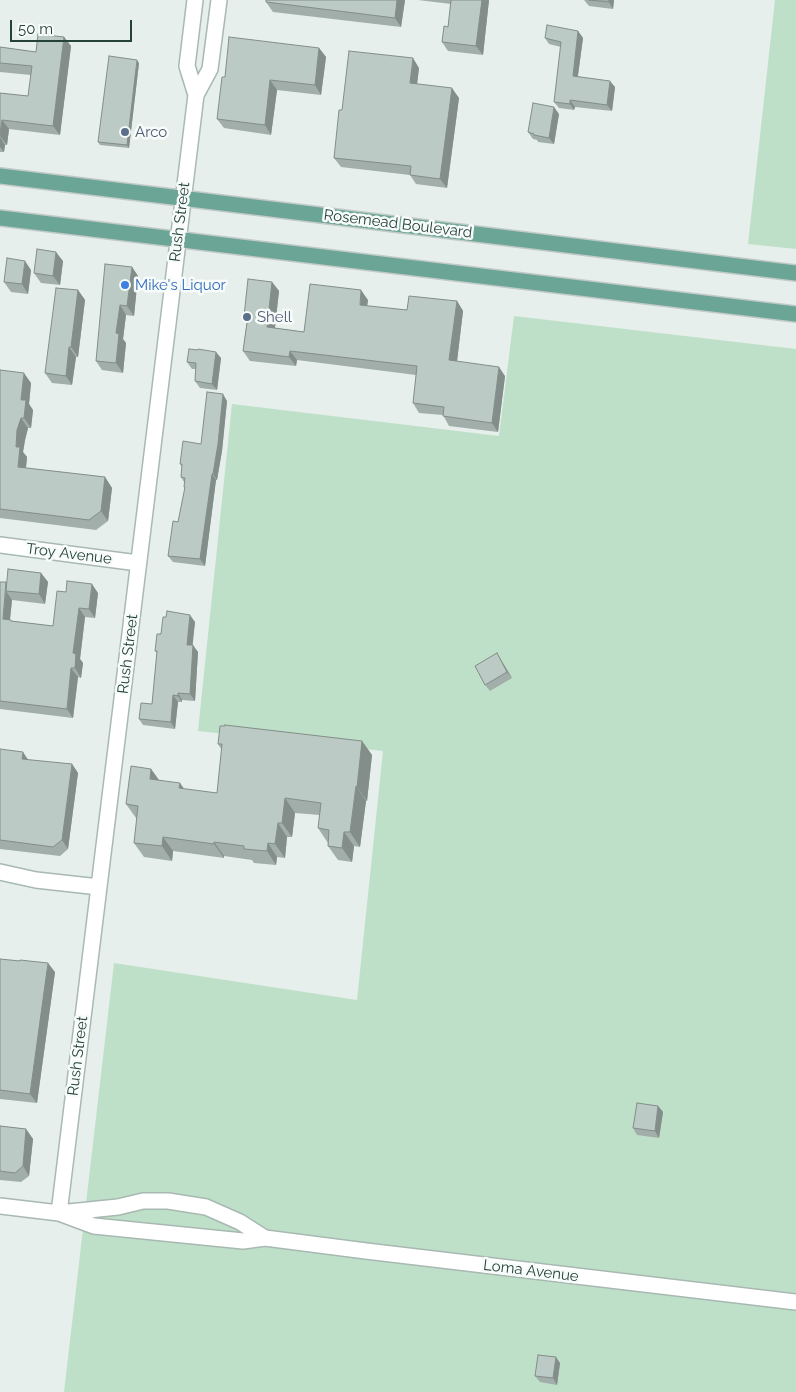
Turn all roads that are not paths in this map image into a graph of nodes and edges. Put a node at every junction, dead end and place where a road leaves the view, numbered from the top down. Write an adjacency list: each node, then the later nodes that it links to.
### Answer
1 (195, 0): 3 (street, Rush Street)
2 (219, 0): 3 (street, Rush Street)
3 (196, 94): 5 (street, Rush Street)
4 (0, 176): 5 (main road, Rosemead Boulevard)
5 (183, 197): 7 (street, Rush Street); 8 (main road, Rosemead Boulevard)
6 (0, 218): 7 (main road)
7 (177, 240): 9 (main road); 11 (street, Rush Street)
8 (796, 272)
9 (796, 314)
10 (0, 545): 11 (street, Troy Avenue)
11 (138, 563): 13 (street, Rush Street)
12 (0, 872): 13 (street)
13 (99, 887): 15 (street, Rush Street)
14 (0, 1206): 15 (street, Loma Avenue)
15 (59, 1213): 16 (street, Loma Avenue); 16 (street, Loma Avenue)
16 (266, 1238): 17 (street, Loma Avenue)
17 (796, 1302)

